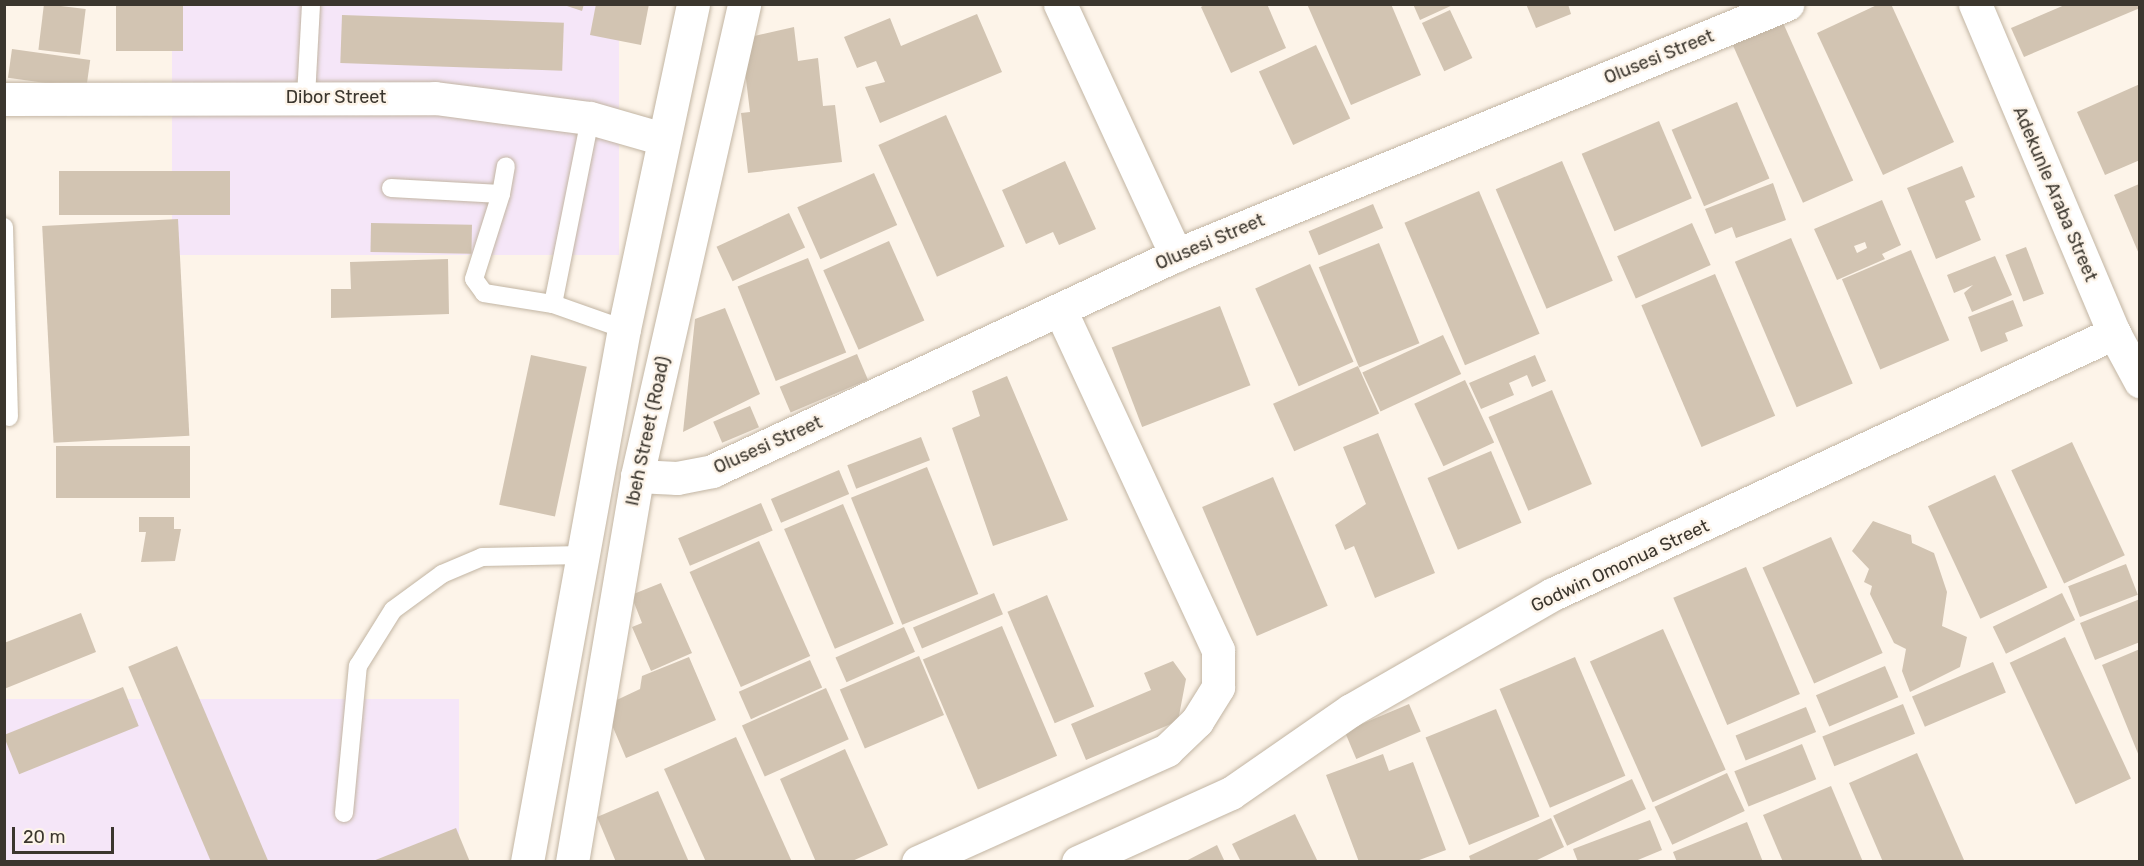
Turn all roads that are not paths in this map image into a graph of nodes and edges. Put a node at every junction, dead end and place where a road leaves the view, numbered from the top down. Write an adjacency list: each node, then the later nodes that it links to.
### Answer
1 (311, 4): 7 (lane)
2 (693, 4): 10 (street)
3 (744, 4): 22 (street, Ibeh Street (Road))
4 (1060, 4): 15 (street)
5 (1787, 4): 15 (street, Olusesi Street)
6 (1975, 4): 19 (street, Adekunle Araba Street)
7 (306, 97): 8 (street, Dibor Street); 9 (street, Dibor Street)
8 (4, 99)
9 (590, 117): 10 (street, Dibor Street); 16 (lane)
10 (663, 139): 18 (street)
11 (506, 166): 13 (lane)
12 (391, 188): 13 (lane)
13 (501, 194): 16 (lane)
14 (4, 227): 21 (lane)
15 (1176, 255): 17 (street, Olusesi Street)
16 (553, 304): 18 (lane)
17 (1061, 311): 22 (street, Olusesi Street); 27 (street)
18 (624, 329): 23 (street)
19 (2114, 333): 20 (street, Adekunle Araba Street); 28 (street, Godwin Omonua Street)
20 (2139, 381)
21 (9, 417)
22 (637, 476): 26 (street, Ibeh Street (Road))
23 (583, 555): 24 (lane); 25 (street)
24 (344, 813)
25 (527, 861)
26 (572, 861)
27 (918, 861)
28 (1078, 861)

